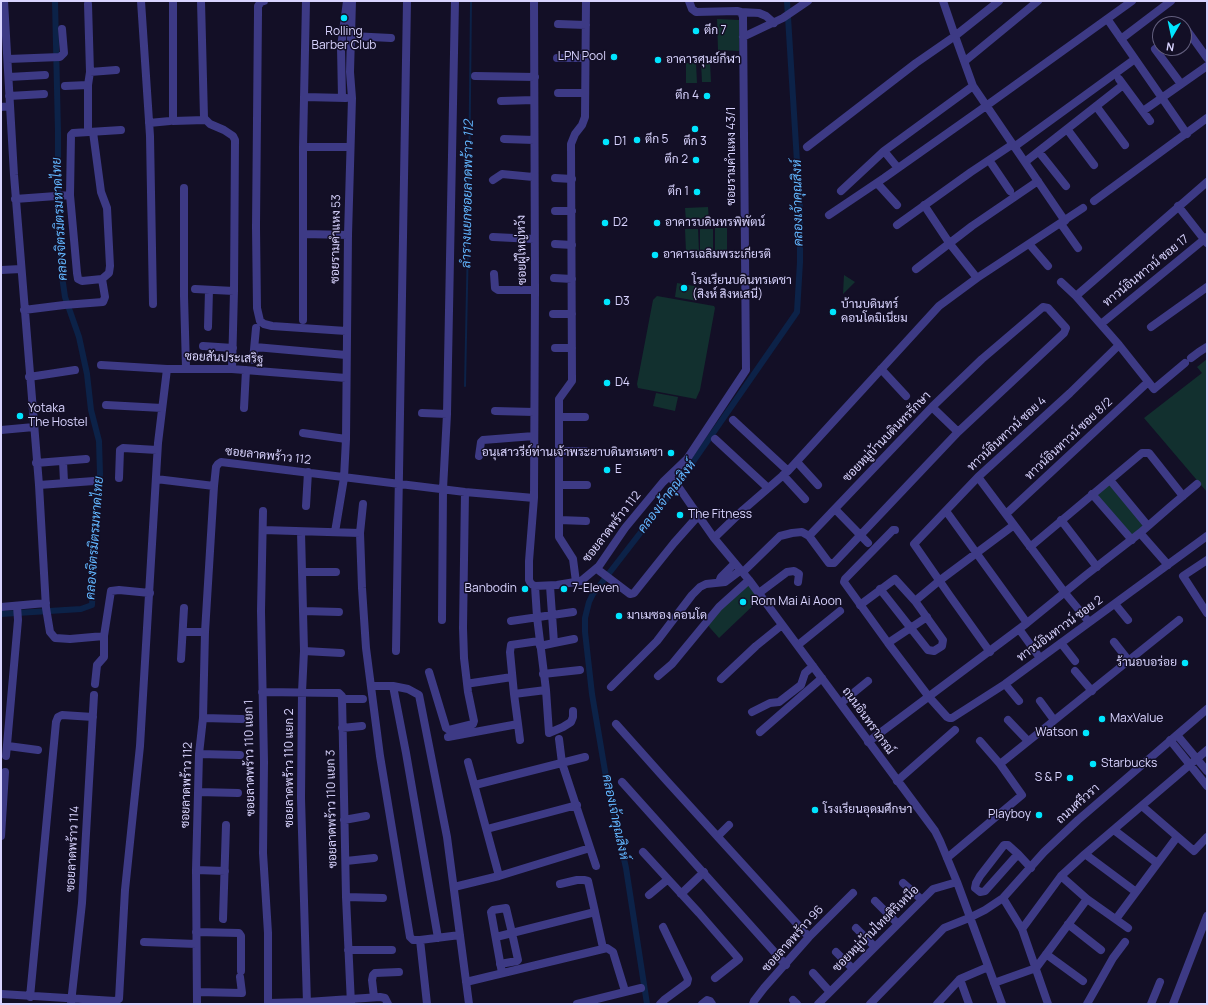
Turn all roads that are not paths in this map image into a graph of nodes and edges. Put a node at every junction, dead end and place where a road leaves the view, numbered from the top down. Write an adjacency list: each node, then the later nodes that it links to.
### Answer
1 (4, 1): 38 (street)
2 (141, 1): 70 (street)
3 (173, 1): 67 (street)
4 (201, 1): 67 (street)
5 (264, 1): 146 (street)
6 (306, 1): 56 (street)
7 (347, 1): 57 (street)
8 (352, 1): 28 (street, ซอยรามคำแหง 53)
9 (407, 1): 204 (street)
10 (455, 1): 174 (street)
11 (534, 1): 47 (street, ซอยผู้ใหญ่หวัง)
12 (586, 1): 26 (street)
13 (689, 1): 22 (street)
14 (808, 1): 21 (street)
15 (943, 1): 29 (street)
16 (999, 1): 29 (street)
17 (1038, 1): 40 (street)
18 (1132, 1): 23 (street)
19 (1171, 1): 33 (street)
20 (88, 4): 43 (street)
21 (796, 7): 24 (street)
22 (741, 12): 24 (street); 30 (street, ซอยรามคำแหง 43/1)
23 (1108, 20): 33 (street); 63 (street)
24 (774, 23): 30 (street)
25 (558, 24): 26 (street)
26 (586, 25): 36 (street)
27 (62, 29): 38 (street)
28 (351, 36): 32 (street); 58 (street, ซอยรามคำแหง 53)
29 (955, 36): 40 (street); 81 (street)
30 (743, 37): 199 (street, ซอยรามคำแหง 43/1)
31 (1192, 37): 37 (street)
32 (391, 38)
33 (1121, 39): 39 (street)
34 (1160, 56): 48 (street)
35 (557, 58): 36 (street)
36 (585, 58): 53 (street)
37 (1207, 58)
38 (8, 59): 46 (street)
39 (1135, 59): 59 (street); 77 (street)
40 (965, 61): 51 (street)
41 (1207, 66): 48 (street)
42 (116, 70): 43 (street)
43 (90, 72): 49 (street)
44 (45, 75): 46 (street)
45 (475, 76): 47 (street)
46 (9, 77): 55 (street)
47 (535, 77): 61 (street, ซอยผู้ใหญ่หวัง)
48 (1181, 84): 59 (street)
49 (88, 85): 50 (street); 73 (street)
50 (65, 86)
51 (973, 86): 63 (street); 82 (street)
52 (558, 93): 53 (street)
53 (585, 93): 90 (street)
54 (44, 94): 55 (street)
55 (9, 96): 62 (street)
56 (304, 97): 57 (street); 79 (street)
57 (342, 98): 58 (street)
58 (352, 98): 80 (street, ซอยรามคำแหง 53)
59 (1163, 98): 65 (street); 74 (street)
60 (501, 100): 61 (street)
61 (534, 100): 76 (street, ซอยผู้ใหญ่หวัง)
62 (5, 106): 100 (street)
63 (986, 106): 77 (street); 87 (street)
64 (1096, 106): 65 (street); 71 (street); 78 (street)
65 (1143, 111): 69 (street)
66 (1207, 118): 74 (street)
67 (205, 120): 135 (street)
68 (170, 121): 70 (street)
69 (1150, 121)
70 (149, 122): 137 (street)
71 (1067, 128): 83 (street); 86 (street)
72 (121, 130): 73 (street)
73 (90, 132): 99 (street); 128 (street)
74 (1187, 134): 101 (street)
75 (504, 139): 76 (street)
76 (534, 140): 88 (street, ซอยผู้ใหญ่หวัง)
77 (1013, 145): 84 (street); 85 (street)
78 (1125, 145)
79 (303, 146): 80 (street); 111 (street)
80 (350, 147): 112 (street, ซอยรามคำแหง 53)
81 (807, 147)
82 (884, 151): 87 (street); 97 (street)
83 (1039, 152): 85 (street); 95 (street)
84 (989, 160): 98 (street); 103 (street)
85 (1025, 162): 92 (street)
86 (1094, 165)
87 (898, 168): 94 (street)
88 (534, 177): 91 (street); 114 (street, ซอยผู้ใหญ่หวัง)
89 (555, 178): 90 (street)
90 (572, 179): 107 (street)
91 (493, 180)
92 (1038, 181): 109 (street); 117 (street)
93 (1207, 182): 104 (street)
94 (877, 183): 102 (street); 108 (street)
95 (1066, 186)
96 (184, 188): 157 (street)
97 (841, 191)
98 (1010, 191)
99 (67, 195): 100 (street); 128 (street)
100 (16, 199): 122 (street)
101 (1094, 201)
102 (898, 205)
103 (924, 206): 110 (street); 117 (street)
104 (1178, 206): 115 (street); 136 (street)
105 (1083, 208): 109 (street)
106 (555, 211): 107 (street)
107 (572, 211): 118 (street)
108 (829, 215)
109 (1063, 222): 119 (street); 120 (street)
110 (897, 225)
111 (304, 234): 112 (street); 141 (street)
112 (348, 235): 146 (street, ซอยรามคำแหง 53)
113 (493, 237): 114 (street)
114 (534, 239): 134 (street, ซอยผู้ใหญ่หวัง)
115 (1206, 240): 142 (street, ทาวน์อินทาวน์ ซอย 17)
116 (555, 244): 118 (street)
117 (950, 244): 123 (street); 127 (street)
118 (572, 245): 129 (street)
119 (1030, 245): 121 (street); 127 (street)
120 (1078, 248)
121 (1048, 266)
122 (21, 268): 124 (street); 138 (street)
123 (916, 269)
124 (1, 270)
125 (494, 274): 134 (street)
126 (554, 278): 129 (street)
127 (977, 278): 158 (street)
128 (102, 279): 138 (street)
129 (572, 279): 140 (street)
130 (1061, 282): 136 (street)
131 (1207, 287): 144 (street)
132 (194, 289): 133 (street)
133 (209, 290): 135 (street); 143 (street)
134 (535, 290): 172 (street, ซอยผู้ใหญ่หวัง)
135 (234, 291): 151 (street)
136 (1076, 296): 142 (street)
137 (154, 304)
138 (24, 310): 163 (street)
139 (553, 314): 140 (street)
140 (572, 314): 153 (street)
141 (303, 320)
142 (1101, 324): 147 (street)
143 (208, 327)
144 (1151, 327)
145 (256, 328): 149 (street)
146 (346, 331): 154 (street, ซอยรามคำแหง 53)
147 (1120, 345): 165 (street); 195 (street, ทาวน์อินทาวน์ ซอย 4)
148 (203, 346): 151 (street)
149 (255, 347): 154 (street); 155 (street)
150 (1207, 347): 165 (street)
151 (233, 348): 160 (street)
152 (555, 348): 153 (street)
153 (572, 348): 175 (street)
154 (346, 355): 164 (street, ซอยรามคำแหง 53)
155 (254, 360)
156 (101, 365): 159 (street, ซอยสันประเสริฐ)
157 (186, 368): 159 (street, ซอยสันประเสริฐ); 160 (street, ซอยสันประเสริฐ)
158 (882, 368): 166 (street); 191 (street)
159 (167, 369): 169 (street)
160 (232, 369): 162 (street, ซอยสันประเสริฐ)
161 (75, 370): 163 (street)
162 (246, 370): 164 (street, ซอยสันประเสริฐ); 170 (street)
163 (29, 377): 178 (street)
164 (346, 378): 183 (street, ซอยรามคำแหง 53)
165 (1148, 382): 222 (street, ทาวน์อินทาวน์ ซอย 8/2)
166 (906, 396)
167 (106, 405): 169 (street)
168 (932, 407): 180 (street); 180 (street, ซอยหมู่บ้านบดินทรรักษา); 219 (street, ซอยหมู่บ้านบดินทรรักษา)
169 (162, 408): 185 (street)
170 (244, 408)
171 (495, 411): 172 (street)
172 (534, 412): 182 (street, ซอยผู้ใหญ่หวัง)
173 (422, 413): 174 (street)
174 (447, 414): 211 (street)
175 (560, 417): 176 (street); 186 (street)
176 (585, 417)
177 (733, 420): 194 (street)
178 (34, 427): 179 (street); 192 (street)
179 (1, 430)
180 (958, 432): 235 (street)
181 (304, 433): 183 (street)
182 (534, 436): 188 (street); 215 (street, ซอยผู้ใหญ่หวัง)
183 (346, 439): 197 (street, ซอยรามคำแหง 53)
184 (715, 439): 210 (street)
185 (157, 450): 196 (street); 198 (street)
186 (560, 451): 187 (street); 206 (street)
187 (585, 451)
188 (480, 456)
189 (86, 459): 190 (street)
190 (63, 461): 192 (street); 202 (street)
191 (797, 462): 194 (street); 207 (street)
192 (36, 463): 203 (street)
193 (308, 472): 197 (street, ซอยลาดพร้าว 112); 208 (street, ซอยลาดพร้าว 112); 218 (street)
194 (785, 473): 210 (street); 216 (street)
195 (978, 477): 221 (street, ทาวน์อินทาวน์ ซอย 4); 222 (street)
196 (119, 478)
197 (344, 478): 204 (street, ซอยลาดพร้าว 112); 232 (street, ซอยรามคำแหง 53)
198 (156, 479): 208 (street); 259 (street)
199 (672, 480): 223 (street, ถนนอินทราภรณ์); 247 (street, ซอยลาดพร้าว 112)
200 (1110, 480): 213 (street); 214 (street); 228 (street)
201 (94, 481): 202 (street)
202 (64, 482): 203 (street)
203 (39, 484): 265 (street)
204 (399, 484): 211 (street, ซอยลาดพร้าว 112); 296 (street)
205 (1197, 484): 214 (street)
206 (559, 485): 209 (street); 224 (street)
207 (818, 485)
208 (214, 486): 287 (street, ซอยลาดพร้าว 112)
209 (587, 486)
210 (768, 488): 238 (street)
211 (443, 489): 212 (street, ซอยลาดพร้าว 112); 277 (street)
212 (465, 492): 215 (street, ซอยลาดพร้าว 112); 307 (street)
213 (1092, 494): 226 (street); 239 (street)
214 (1183, 496): 228 (street)
215 (534, 498): 256 (street)
216 (805, 499)
217 (363, 504): 233 (street)
218 (306, 506)
219 (835, 510): 235 (street); 236 (street, ซอยหมู่บ้านบดินทรรักษา)
220 (263, 511): 229 (street, ซอยลาดพร้าว 110 แยก 1)
221 (946, 511): 242 (street); 252 (street, ทาวน์อินทาวน์ ซอย 4)
222 (1006, 514): 227 (street)
223 (698, 516): 238 (street, ถนนอินทราภรณ์); 247 (street)
224 (560, 520): 225 (street); 253 (street)
225 (586, 520)
226 (1061, 520): 241 (street); 246 (street)
227 (1014, 525): 241 (street); 242 (street)
228 (1148, 526): 234 (street)
229 (263, 530): 231 (street); 322 (street, ซอยลาดพร้าว 110 แยก 1)
230 (895, 530): 264 (street)
231 (301, 532): 232 (street); 249 (street, ซอยลาดพร้าว 110 แยก 2)
232 (335, 532): 233 (street)
233 (360, 533): 317 (street)
234 (1140, 533): 239 (street); 245 (street)
235 (860, 534): 236 (street); 240 (street)
236 (809, 536): 248 (street)
237 (1207, 536): 245 (street, ทาวน์อินทาวน์ ซอย 2)
238 (714, 538): 244 (street, ถนนอินทราภรณ์)
239 (1132, 540): 246 (street)
240 (868, 543)
241 (1030, 547): 261 (street)
242 (977, 553): 252 (street); 282 (street)
243 (1207, 560): 273 (street)
244 (735, 563): 248 (street, ถนนอินทราภรณ์); 254 (street)
245 (1168, 565): 263 (street, ทาวน์อินทาวน์ ซอย 2)
246 (1097, 567): 261 (street)
247 (600, 571): 253 (street, ซอยลาดพร้าว 112)
248 (742, 571): 251 (street, ถนนอินทราภรณ์); 254 (street)
249 (302, 572): 250 (street); 269 (street, ซอยลาดพร้าว 110 แยก 2)
250 (336, 572)
251 (749, 580): 260 (street, ถนนอินทราภรณ์); 309 (street)
252 (940, 581): 262 (street); 299 (street)
253 (576, 582): 257 (street, ซอยลาดพร้าว 112)
254 (719, 582): 319 (street)
255 (798, 582): 260 (street)
256 (535, 586): 257 (street, ซอยลาดพร้าว 112); 275 (street)
257 (550, 586): 274 (street)
258 (880, 589): 262 (street); 264 (street); 284 (street)
259 (150, 593): 288 (street); 467 (street)
260 (758, 593): 283 (street, ถนนอินทราภรณ์)
261 (1065, 593): 281 (street); 282 (street)
262 (915, 601): 276 (street)
263 (1115, 604): 278 (street); 281 (street, ทาวน์อินทาวน์ ซอย 2)
264 (860, 605): 293 (street)
265 (46, 606): 267 (street); 288 (street)
266 (1, 607): 267 (street)
267 (17, 608): 354 (street)
268 (184, 608): 286 (street)
269 (303, 611): 271 (street); 297 (street, ซอยลาดพร้าว 110 แยก 2)
270 (840, 611): 295 (street)
271 (339, 612)
272 (573, 612): 274 (street)
273 (1207, 613)
274 (552, 616): 275 (street); 292 (street)
275 (537, 617): 280 (street); 291 (street)
276 (927, 617): 284 (street); 284 (street)
277 (442, 620)
278 (1128, 620)
279 (1179, 620): 303 (street)
280 (511, 621)
281 (1089, 622): 294 (street, ทาวน์อินทาวน์ ซอย 2)
282 (1027, 623): 285 (street)
283 (782, 625): 295 (street, ถนนอินทราภรณ์); 312 (street)
284 (910, 628): 293 (street)
285 (1019, 629): 299 (street); 300 (street)
286 (183, 632): 287 (street); 301 (street)
287 (205, 632): 336 (street, ซอยลาดพร้าว 112)
288 (104, 636): 315 (street)
289 (574, 639): 292 (street)
290 (1114, 642): 303 (street)
291 (540, 643): 292 (street); 308 (street); 310 (street)
292 (554, 643)
293 (888, 643): 326 (street)
294 (1061, 643): 300 (street, ทาวน์อินทาวน์ ซอย 2); 302 (street)
295 (798, 645): 304 (street, ถนนอินทราภรณ์)
296 (396, 651)
297 (304, 652): 298 (street); 323 (street, ซอยลาดพร้าว 110 แยก 2)
298 (341, 652)
299 (990, 652): 326 (street)
300 (1040, 658): 316 (street, ทาวน์อินทาวน์ ซอย 2)
301 (181, 659)
302 (1075, 661)
303 (1129, 661): 321 (street)
304 (813, 666): 311 (street, ถนนอินทราภรณ์); 334 (street)
305 (580, 670): 308 (street)
306 (1075, 671): 321 (street)
307 (429, 672)
308 (543, 674): 320 (street)
309 (658, 676)
310 (512, 677): 314 (street); 324 (street)
311 (822, 678): 331 (street, ถนนอินทราภรณ์); 345 (street)
312 (721, 679)
313 (868, 681): 331 (street)
314 (472, 683)
315 (95, 684)
316 (1005, 684): 326 (street, ทาวน์อินทาวน์ ซอย 2); 329 (street)
317 (371, 686): 318 (street); 434 (street)
318 (393, 686): 406 (street); 433 (street)
319 (610, 687)
320 (546, 690): 324 (street); 333 (street)
321 (1092, 691): 339 (street)
322 (262, 692): 323 (street); 469 (street, ซอยลาดพร้าว 110 แยก 1)
323 (302, 692): 327 (street); 470 (street, ซอยลาดพร้าว 110 แยก 2)
324 (514, 694): 340 (street)
325 (94, 695): 335 (street, ซอยลาดพร้าว 114)
326 (929, 696): 353 (street)
327 (342, 699): 328 (street); 343 (street, ซอยลาดพร้าว 110 แยก 3)
328 (363, 699)
329 (1019, 701)
330 (1040, 701): 339 (street)
331 (841, 703): 353 (street, ถนนอินทราภรณ์)
332 (1207, 709): 346 (street, ถนนศรีวรา)
333 (573, 711)
334 (752, 712)
335 (93, 717): 464 (street); 466 (street, ซอยลาดพร้าว 114)
336 (202, 718): 337 (street); 357 (street, ซอยลาดพร้าว 112)
337 (242, 719)
338 (1008, 720): 352 (street)
339 (1054, 720): 352 (street)
340 (518, 724): 347 (street); 349 (street)
341 (616, 724): 384 (street)
342 (362, 726): 343 (street)
343 (342, 728): 378 (street, ซอยลาดพร้าว 110 แยก 3)
344 (955, 730): 368 (street)
345 (760, 732)
346 (1177, 735): 350 (street, ถนนศรีวรา); 361 (street)
347 (448, 737)
348 (559, 739): 363 (street)
349 (520, 740)
350 (1170, 740): 365 (street); 396 (street, ถนนศรีวรา)
351 (980, 741): 364 (street)
352 (1028, 741): 364 (street)
353 (868, 742): 368 (street, ถนนอินทราภรณ์)
354 (8, 746): 355 (street); 359 (street)
355 (38, 750)
356 (1207, 750): 361 (street)
357 (199, 754): 358 (street); 372 (street, ซอยลาดพร้าว 112)
358 (240, 755)
359 (6, 756)
360 (585, 757): 363 (street)
361 (1197, 759): 365 (street); 366 (street)
362 (468, 762): 370 (street)
363 (562, 763): 370 (street); 375 (street)
364 (1000, 764): 392 (street)
365 (1190, 765): 371 (street); 376 (street)
366 (1207, 771)
367 (5, 772): 374 (street)
368 (897, 781): 392 (street, ถนนอินทราภรณ์)
369 (622, 782): 399 (street)
370 (475, 785): 381 (street)
371 (1207, 786)
372 (198, 792): 373 (street); 397 (street, ซอยลาดพร้าว 112)
373 (238, 794)
374 (3, 803): 383 (street)
375 (577, 805): 381 (street); 387 (street)
376 (1142, 806): 382 (street); 385 (street)
377 (366, 816): 378 (street)
378 (344, 820): 393 (street, ซอยลาดพร้าว 110 แยก 3)
379 (226, 825): 398 (street)
380 (729, 825): 384 (street)
381 (487, 829): 400 (street)
382 (1114, 830): 390 (street); 394 (street)
383 (1, 836)
384 (718, 836): 432 (street)
385 (1177, 837): 386 (street); 394 (street)
386 (1207, 837)
387 (590, 848): 395 (street); 400 (street)
388 (643, 852): 402 (street)
389 (1018, 854): 389 (street); 396 (street)
390 (1085, 854): 401 (street); 408 (street)
391 (374, 858): 393 (street)
392 (947, 858): 403 (street, ถนนอินทราภรณ์)
393 (346, 861): 411 (street, ซอยลาดพร้าว 110 แยก 3)
394 (1157, 863): 408 (street)
395 (596, 866)
396 (1031, 868): 413 (street, ถนนศรีวรา)
397 (196, 870): 398 (street); 428 (street, ซอยลาดพร้าว 112)
398 (225, 871): 420 (street)
399 (704, 872): 409 (street); 446 (street)
400 (499, 876): 406 (street)
401 (1062, 876): 414 (street); 427 (street)
402 (667, 880): 409 (street); 410 (street)
403 (957, 882): 415 (street, ซอยหมู่บ้านไทยศิริเหนือ); 419 (street, ถนนอินทราภรณ์)
404 (903, 883): 415 (street)
405 (560, 884): 417 (street)
406 (454, 887): 430 (street)
407 (853, 892): 432 (street, ซอยลาดพร้าว 96)
408 (1136, 892): 421 (street)
409 (681, 894): 453 (street)
410 (649, 895)
411 (346, 897): 412 (street); 440 (street, ซอยลาดพร้าว 110 แยก 3)
412 (383, 898)
413 (1003, 898): 419 (street, ถนนศรีวรา); 427 (street)
414 (1087, 899): 421 (street); 423 (street)
415 (922, 900): 422 (street, ซอยหมู่บ้านไทยศิริเหนือ)
416 (875, 901): 422 (street)
417 (595, 912): 429 (street); 439 (street)
418 (1207, 916): 488 (street)
419 (969, 918): 447 (street, ถนนอินทราภรณ์); 481 (street, ถนนศรีวรา)
420 (223, 919)
421 (1116, 919): 426 (street)
422 (898, 924): 438 (street, ซอยหมู่บ้านไทยศิริเหนือ)
423 (1068, 924): 442 (street); 444 (street)
424 (663, 927): 476 (street)
425 (856, 928): 438 (street)
426 (1128, 928)
427 (1022, 929): 449 (street)
428 (196, 932): 437 (street, ซอยลาดพร้าว 112); 461 (street)
429 (512, 933): 431 (street); 431 (street); 445 (street)
430 (460, 935): 433 (street); 456 (street)
431 (496, 937): 445 (street)
432 (809, 937): 446 (street, ซอยลาดพร้าว 96)
433 (438, 938): 434 (street)
434 (420, 940): 473 (street)
435 (144, 942): 437 (street)
436 (1125, 942): 486 (street)
437 (196, 944): 461 (street, ซอยลาดพร้าว 112)
438 (875, 947): 448 (street, ซอยหมู่บ้านไทยศิริเหนือ)
439 (603, 948): 451 (street); 460 (street)
440 (348, 950): 441 (street); 468 (street, ซอยลาดพร้าว 110 แยก 3)
441 (392, 950)
442 (1101, 950)
443 (836, 952): 448 (street)
444 (1046, 954): 449 (street); 455 (street)
445 (500, 964): 451 (street)
446 (786, 965): 479 (street, ซอยลาดพร้าว 96)
447 (988, 967): 454 (street); 458 (street, ถนนอินทราภรณ์)
448 (852, 968): 462 (street, ซอยหมู่บ้านไทยศิริเหนือ)
449 (1036, 968): 458 (street); 485 (street)
450 (399, 972): 465 (street)
451 (502, 973): 456 (street)
452 (813, 973): 462 (street)
453 (715, 978)
454 (960, 979): 482 (street); 483 (street)
455 (1083, 981)
456 (466, 982): 474 (street)
457 (1160, 982): 487 (street)
458 (994, 983): 484 (street, ถนนอินทราภรณ์)
459 (641, 988): 460 (street)
460 (625, 991): 475 (street)
461 (197, 992): 471 (street, ซอยลาดพร้าว 112)
462 (830, 992): 480 (street, ซอยหมู่บ้านไทยศิริเหนือ)
463 (1, 994): 464 (street)
464 (30, 997): 466 (street)
465 (374, 997): 468 (street); 472 (street)
466 (72, 1002): 467 (street)
467 (103, 1002)
468 (350, 1002): 470 (street)
469 (268, 1003): 470 (street)
470 (307, 1003)
471 (197, 1004)
472 (388, 1004)
473 (427, 1004)
474 (469, 1004)
475 (578, 1004)
476 (660, 1004)
477 (702, 1004): 478 (street)
478 (712, 1004)
479 (753, 1004)
480 (818, 1004)
481 (870, 1004)
482 (937, 1004)
483 (969, 1004)
484 (1002, 1004)
485 (1048, 1004)
486 (1087, 1004)
487 (1151, 1004)
488 (1173, 1004)

